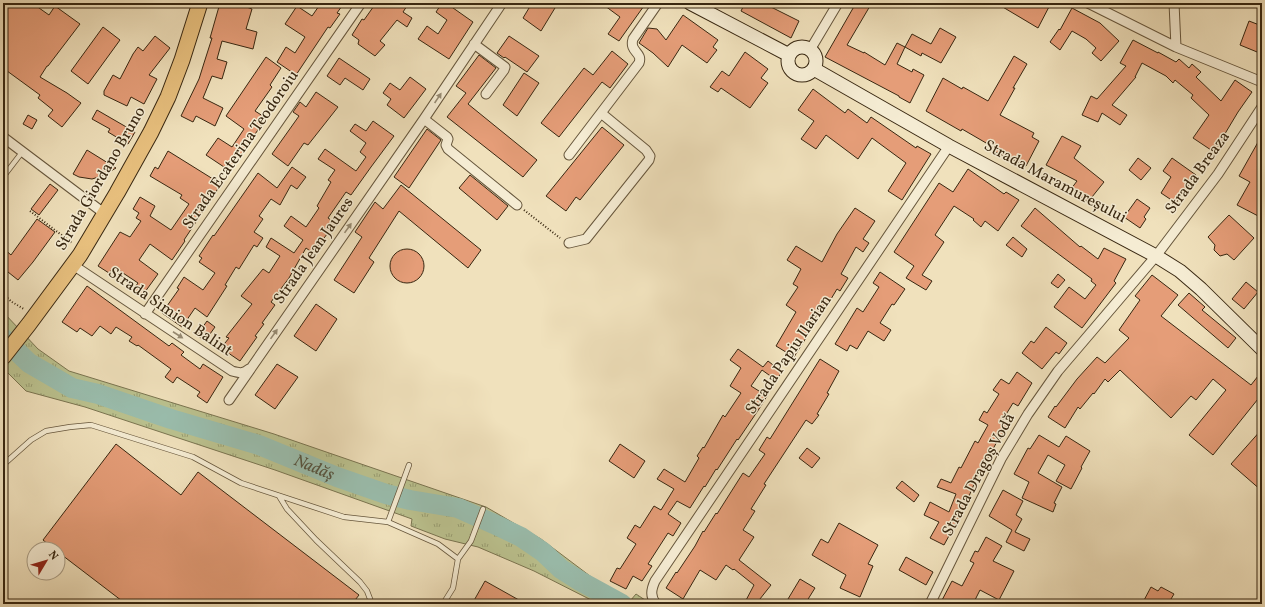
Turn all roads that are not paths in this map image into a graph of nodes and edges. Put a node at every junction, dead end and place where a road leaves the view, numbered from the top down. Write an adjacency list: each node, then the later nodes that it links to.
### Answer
1 (200, 3): 25 (main road, Strada Giordano Bruno)
2 (361, 3): 29 (street, Strada Ecaterina Teodoroiu)
3 (502, 3): 9 (street, Strada Jean Jaures)
4 (658, 3): 17 (street)
5 (838, 3): 11 (street)
6 (1088, 3): 10 (street)
7 (1174, 3): 10 (street)
8 (696, 4): 12 (main road)
9 (474, 44): 15 (street); 18 (street, Strada Jean Jaures, one-way to 9)
10 (1176, 47): 14 (street)
11 (810, 50): 12 (main road); 13 (main road)
12 (789, 55): 13 (main road)
13 (814, 69): 20 (main road, Strada Maramureșului)
14 (1262, 82)
15 (486, 94)
16 (1262, 107): 27 (street, Strada Breaza)
17 (601, 113): 22 (street); 26 (street)
18 (424, 119): 24 (street); 32 (street, Strada Jean Jaures, one-way to 18)
19 (3, 137): 21 (street)
20 (949, 146): 27 (main road, Strada Maramureșului); 42 (street, Strada Papiu Ilarian)
21 (22, 151): 23 (lane); 25 (street)
22 (570, 155)
23 (3, 177)
24 (517, 205)
25 (105, 214): 28 (main road, Strada Giordano Bruno)
26 (569, 243)
27 (1156, 256): 30 (main road, Strada Maramureșului); 43 (street, Strada Dragoș Vodă)
28 (73, 265): 29 (street, Strada Simion Balint); 31 (main road, Strada Giordano Bruno)
29 (145, 314): 32 (street, Strada Simion Balint, one-way to 32)
30 (1262, 349)
31 (3, 357)
32 (251, 366): 33 (street, Strada Jean Jaures)
33 (229, 400)
34 (3, 465): 36 (lane)
35 (409, 465): 38 (lane)
36 (279, 496): 38 (lane); 40 (lane)
37 (483, 508): 39 (lane)
38 (388, 522): 39 (lane)
39 (458, 559): 41 (lane)
40 (372, 604)
41 (443, 604)
42 (656, 604)
43 (930, 604)

